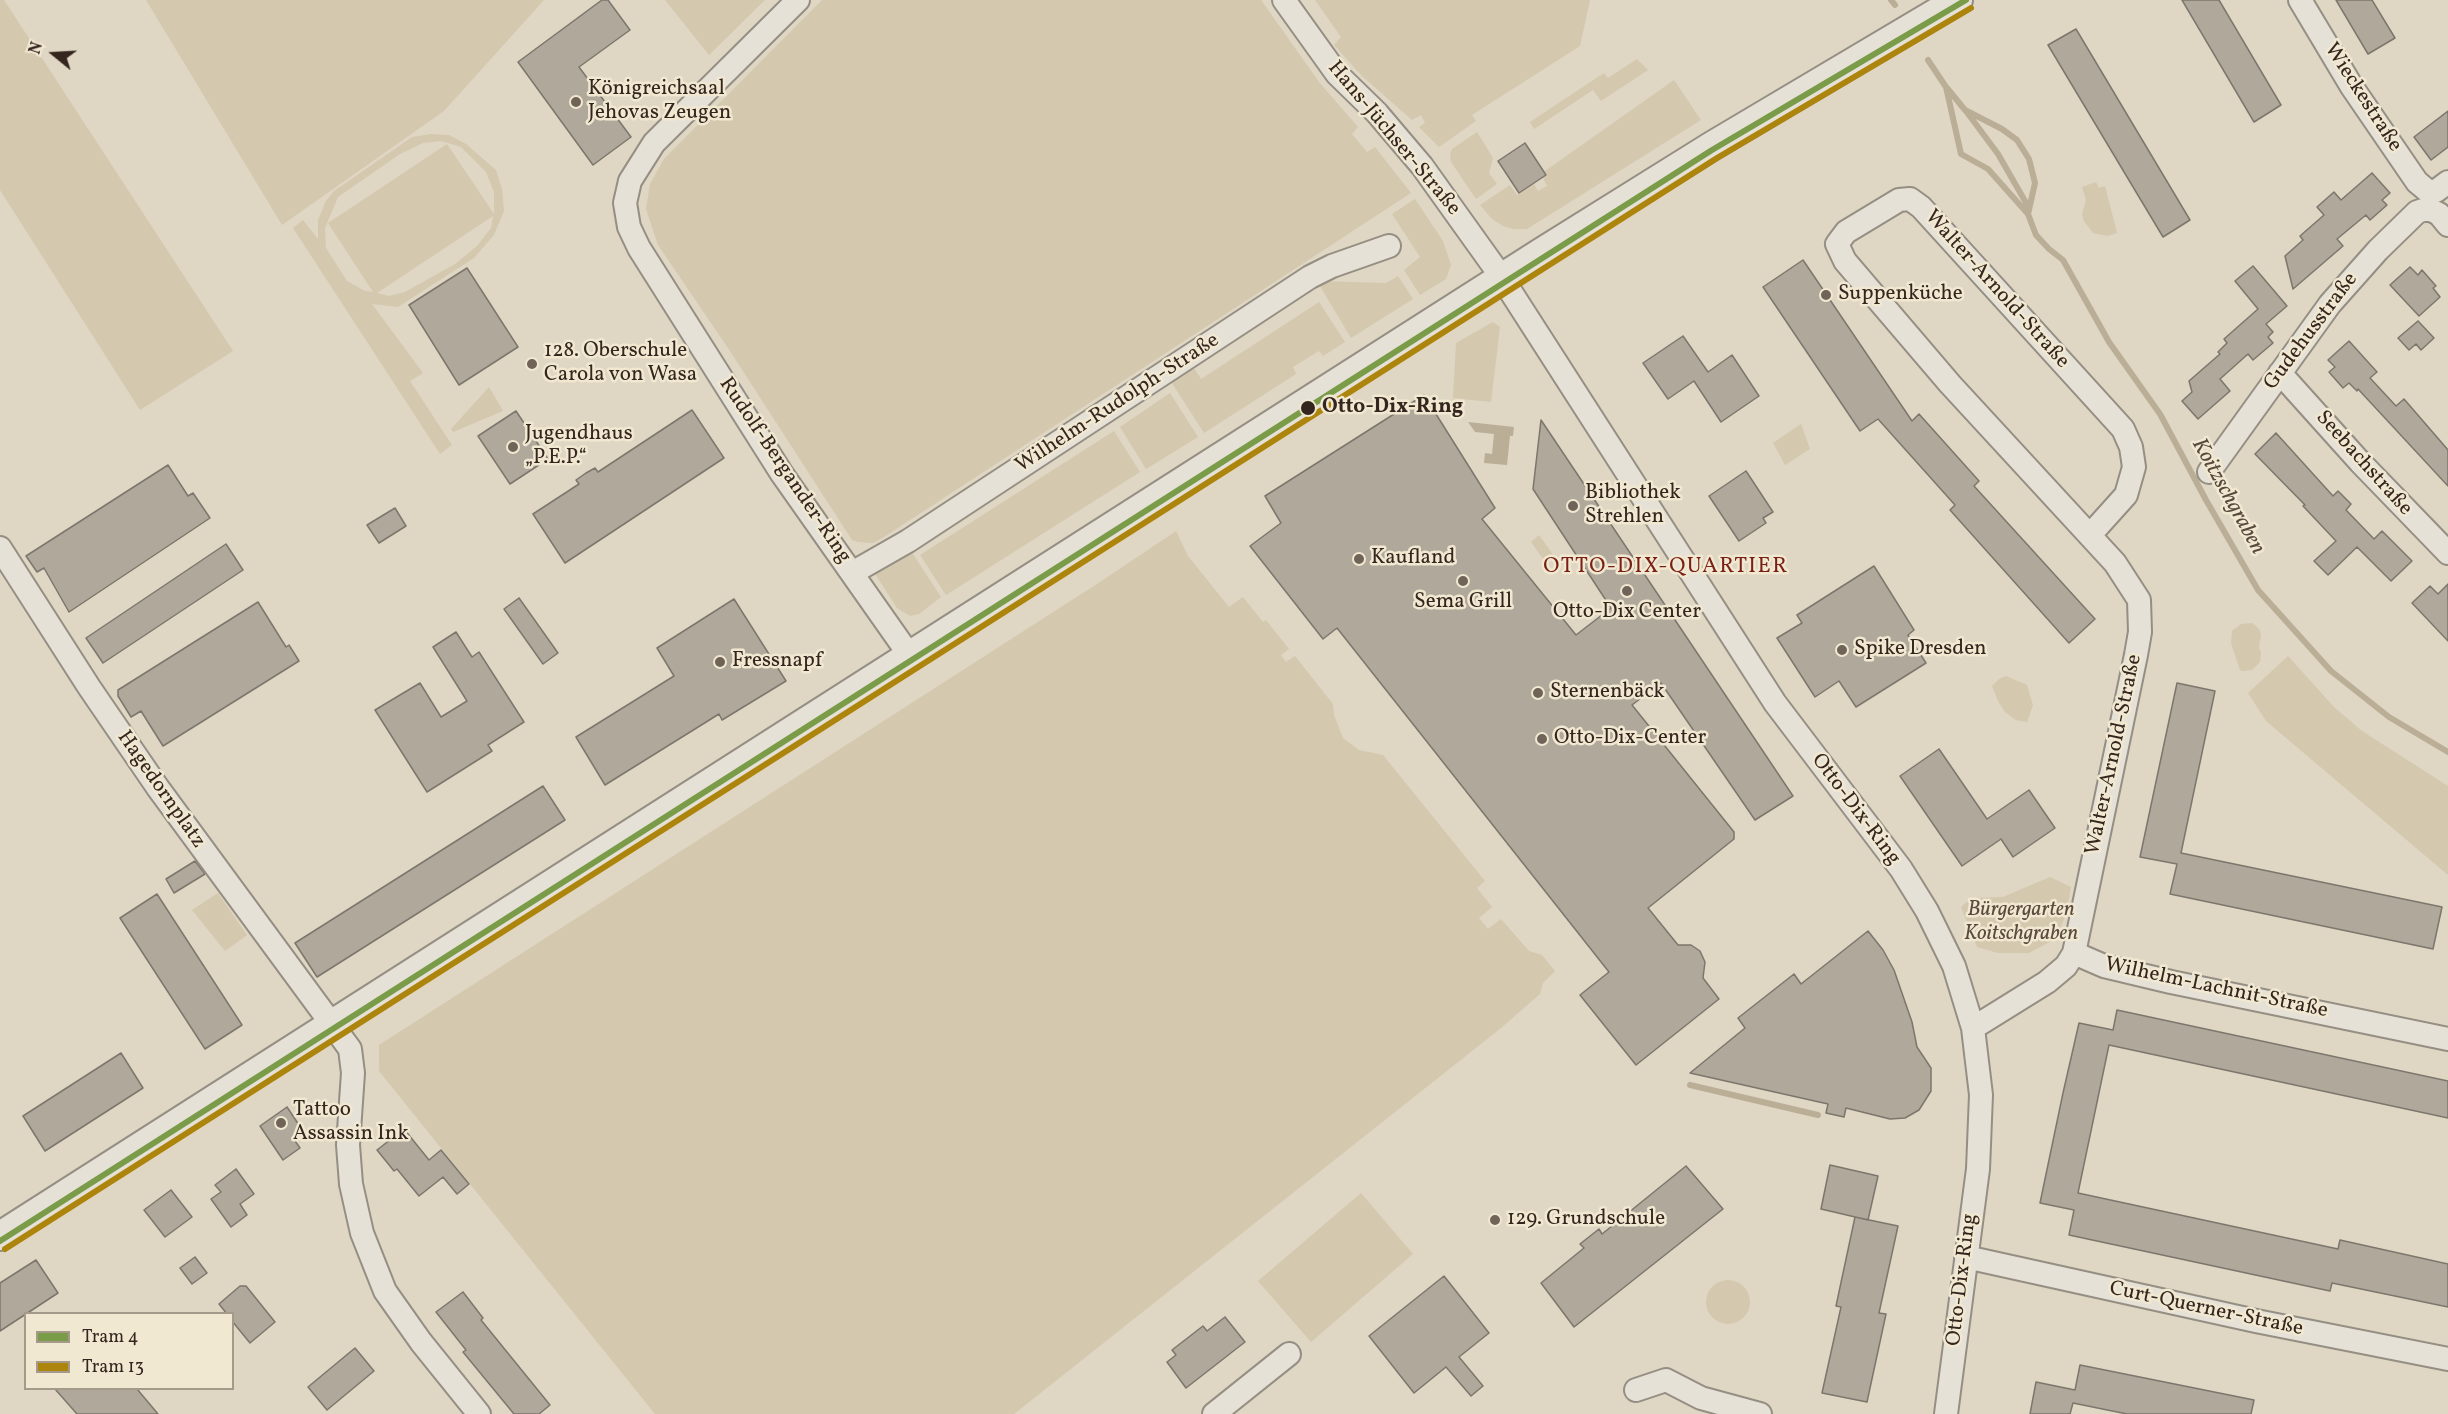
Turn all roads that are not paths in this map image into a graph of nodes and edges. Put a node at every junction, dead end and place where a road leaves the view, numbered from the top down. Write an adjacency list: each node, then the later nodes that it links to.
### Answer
1 (798, 0): 14 (street, Rudolf-Bergander-Ring)
2 (1284, 0): 8 (street, Hans-Jüchser-Straße)
3 (1958, 0): 8 (street)
4 (2300, 0): 5 (street, Wieckestraße)
5 (2436, 195): 6 (street, Wieckestraße); 9 (street, Gudehusstraße)
6 (2448, 225)
7 (1389, 246): 14 (street, Wilhelm-Rudolph-Straße)
8 (1502, 278): 15 (street); 18 (street, Otto-Dix-Ring)
9 (2280, 373): 10 (street, Gudehusstraße); 13 (street, Seebachstraße)
10 (2209, 472)
11 (2090, 535): 11 (street, Walter-Arnold-Straße); 16 (street, Walter-Arnold-Straße)
12 (0, 548): 17 (street, Hagedornplatz)
13 (2448, 553)
14 (852, 573): 15 (street, Rudolf-Bergander-Ring)
15 (910, 656): 17 (street)
16 (2074, 953): 18 (street); 19 (street, Wilhelm-Lachnit-Straße)
17 (332, 1024): 20 (street); 25 (street)
18 (1973, 1028): 21 (street, Otto-Dix-Ring)
19 (2448, 1039)
20 (0, 1236)
21 (1966, 1257): 23 (street, Curt-Querner-Straße); 28 (street, Otto-Dix-Ring)
22 (1289, 1354): 26 (street)
23 (2448, 1359)
24 (1636, 1390): 27 (street)
25 (479, 1414)
26 (1214, 1414)
27 (1760, 1414)
28 (1946, 1414)

